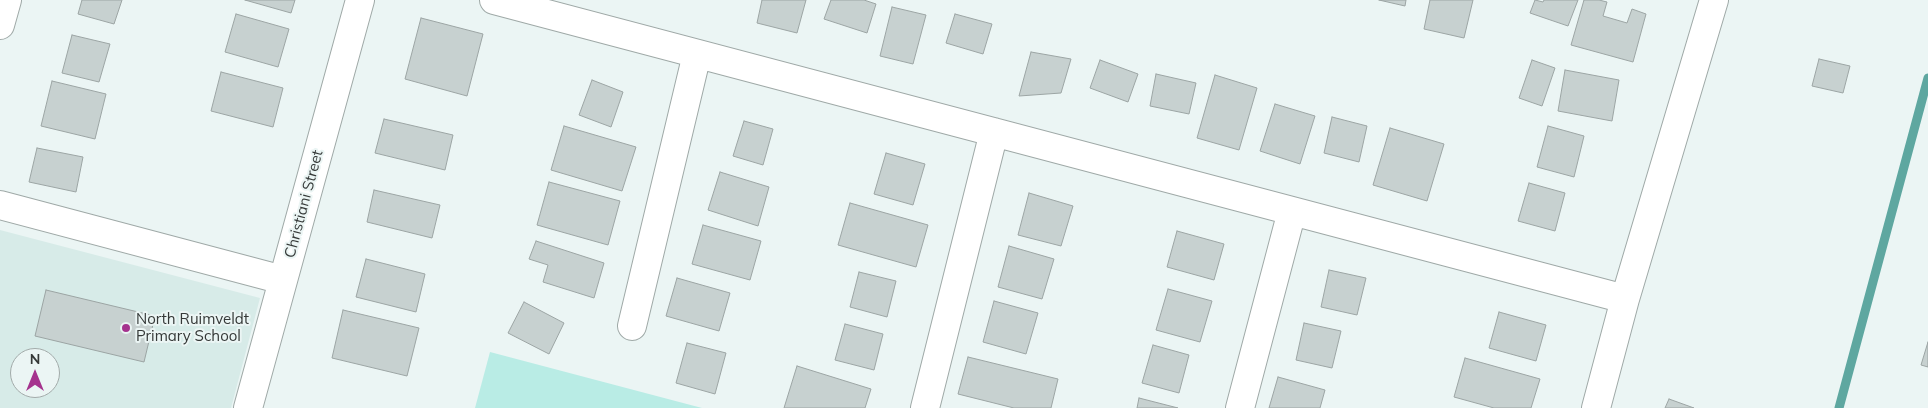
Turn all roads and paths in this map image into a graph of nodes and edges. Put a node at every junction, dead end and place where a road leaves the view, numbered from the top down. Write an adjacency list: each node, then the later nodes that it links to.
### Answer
1 (7, 0): 5 (street)
2 (360, 0): 10 (street, Christiani Street)
3 (494, 0): 6 (street)
4 (1714, 0): 11 (street)
5 (0, 25)
6 (697, 54): 7 (street); 12 (street)
7 (994, 132): 9 (street); 14 (street)
8 (0, 205): 10 (street)
9 (1292, 211): 11 (street); 15 (street)
10 (283, 280): 13 (street, Christiani Street)
11 (1625, 299): 16 (street)
12 (632, 326)
13 (248, 408)
14 (925, 408)
15 (1240, 408)
16 (1596, 408)

